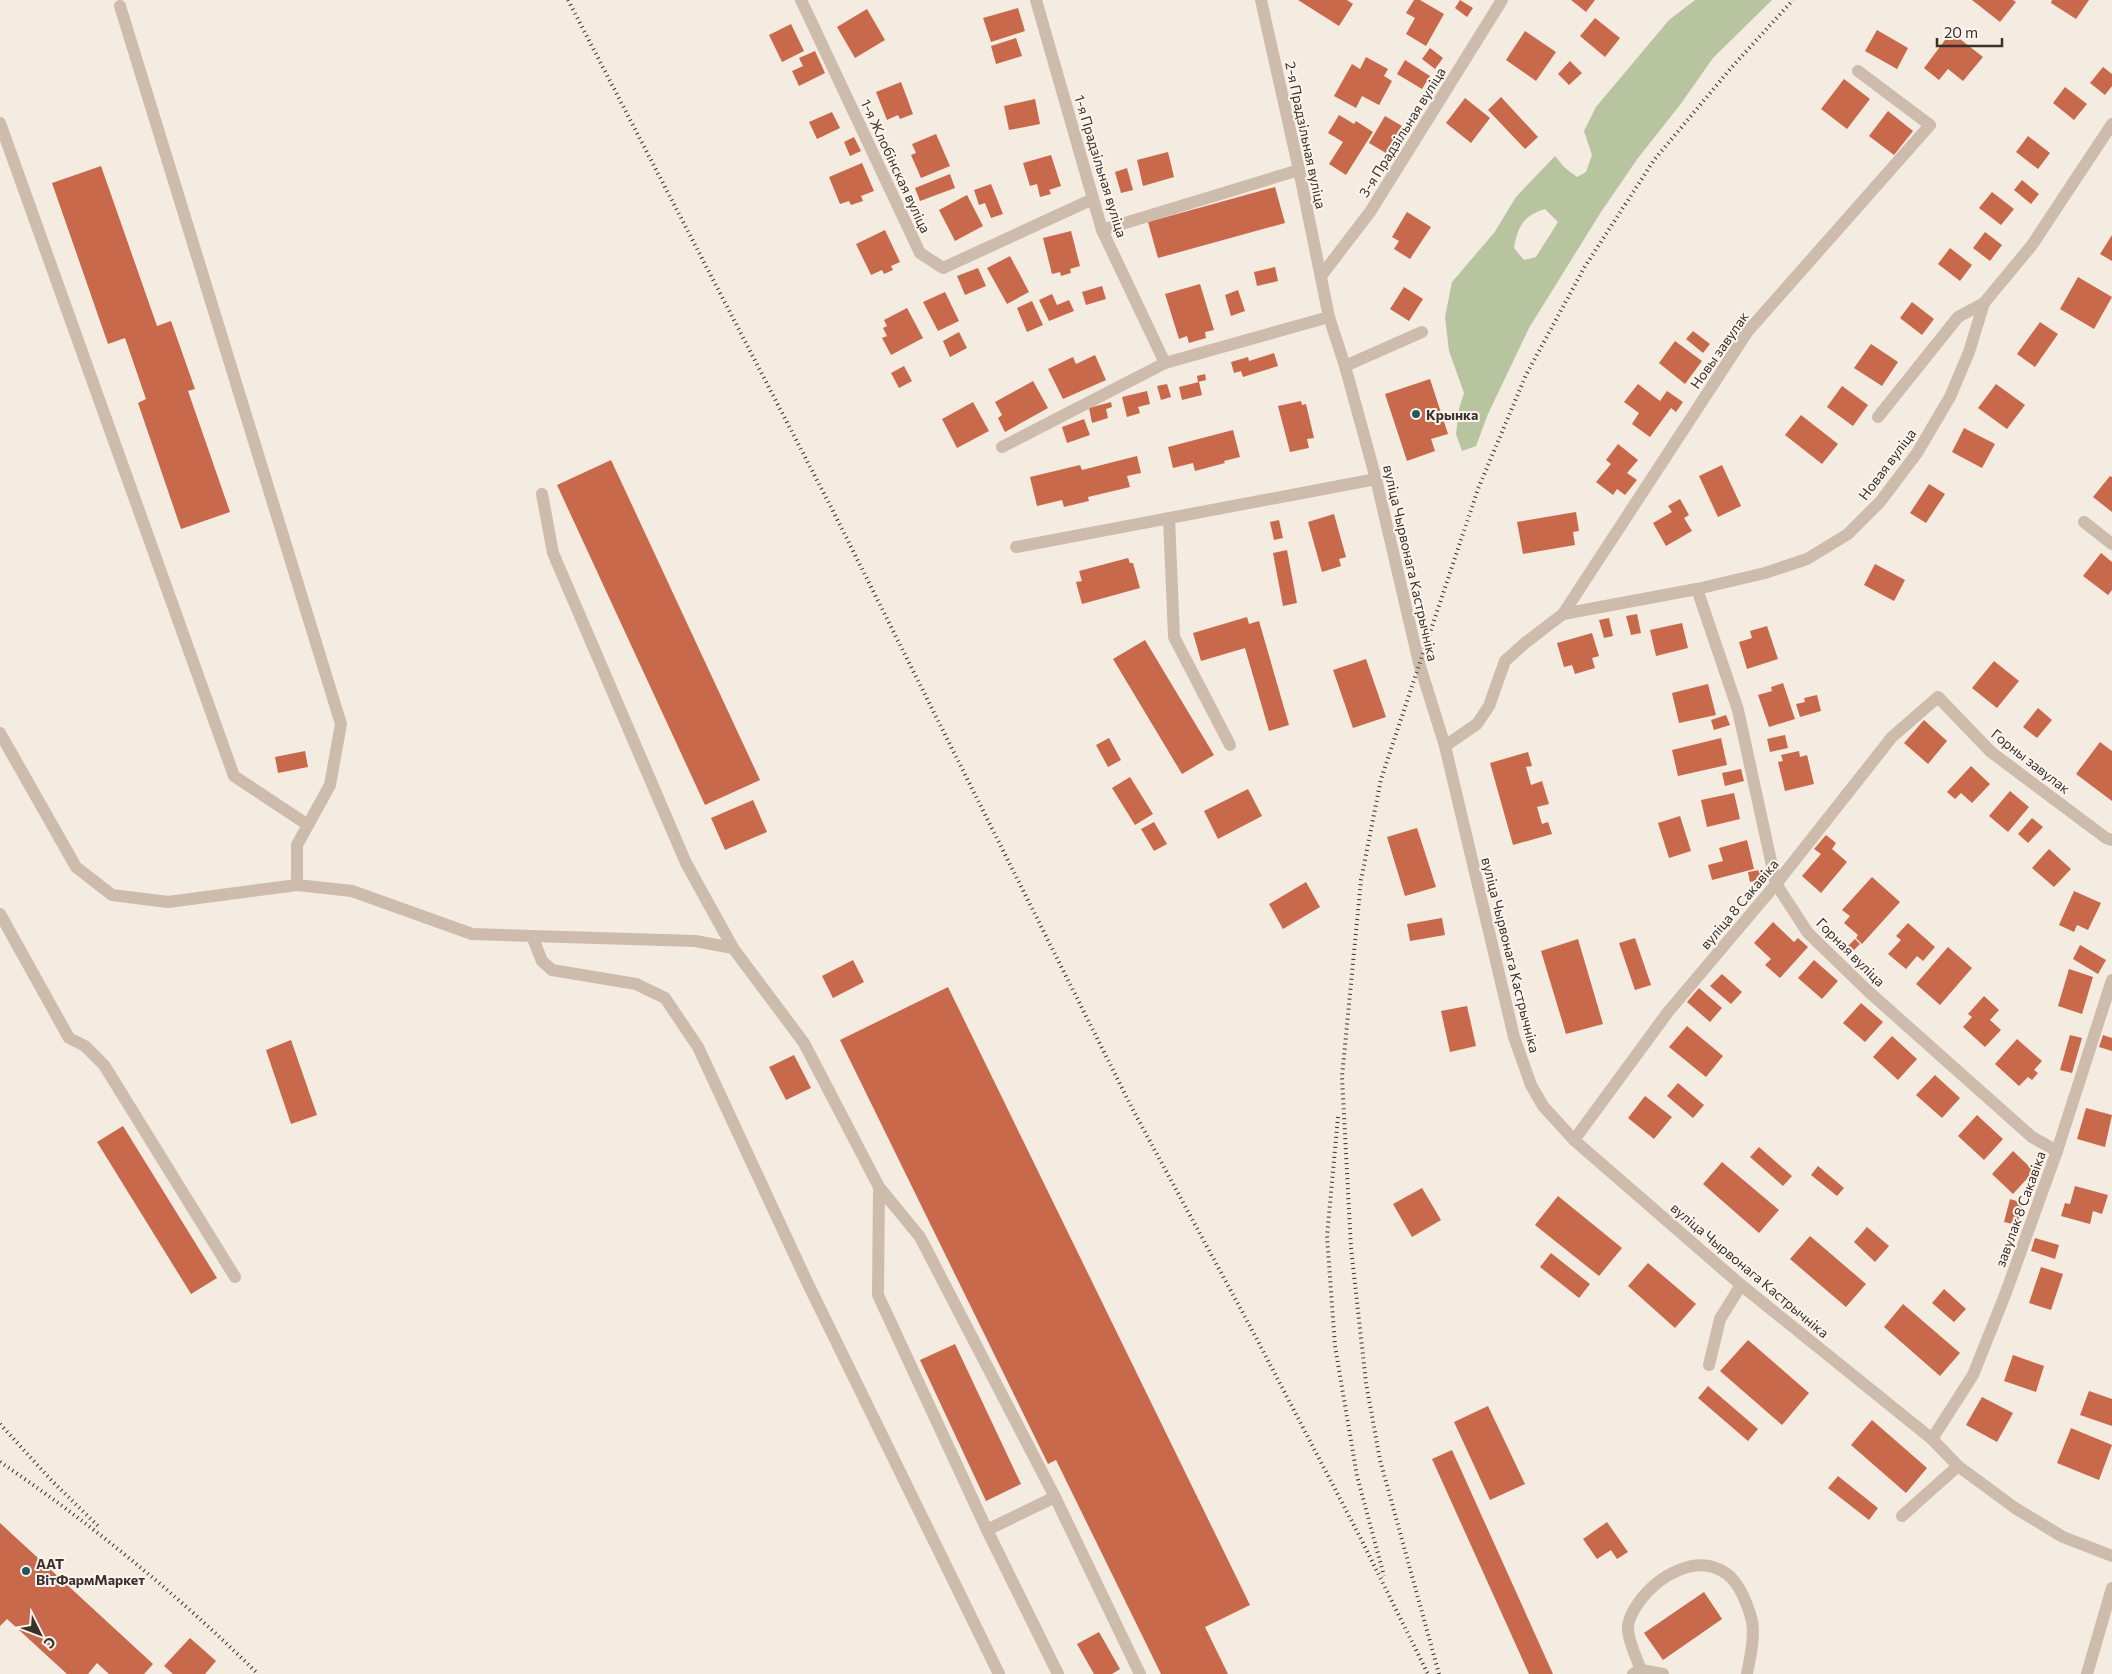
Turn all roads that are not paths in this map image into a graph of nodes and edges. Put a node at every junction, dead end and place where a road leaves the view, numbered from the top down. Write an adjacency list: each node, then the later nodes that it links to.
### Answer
1 (801, 0): 10 (street, 1-я Жлобінская вуліца)
2 (1036, 0): 10 (street, 1-я Прадзільная вуліца)
3 (1261, 0): 9 (street, 2-я Прадзільная вуліца)
4 (1502, 0): 12 (street, 3-я Прадзільная вуліца)
5 (120, 6): 32 (street)
6 (1858, 71): 27 (street, Новы завулак)
7 (0, 123): 32 (street)
8 (2112, 124): 13 (street, Новая вуліца)
9 (1299, 170): 11 (street); 12 (street, 2-я Прадзільная вуліца)
10 (1093, 200): 11 (street, 1-я Прадзільная вуліца)
11 (1102, 230): 16 (street, 1-я Прадзільная вуліца)
12 (1321, 276): 14 (street, вуліца Чырвонага Кастрычніка)
13 (1984, 304): 18 (street); 26 (street, Новая вуліца)
14 (1329, 318): 16 (street); 17 (street, вуліца Чырвонага Кастрычніка)
15 (1422, 332): 17 (street)
16 (1165, 363): 19 (street)
17 (1345, 366): 20 (street, вуліца Чырвонага Кастрычніка)
18 (1878, 417)
19 (1002, 447)
20 (1376, 479): 22 (street); 31 (street, вуліца Чырвонага Кастрычніка)
21 (542, 494): 38 (street)
22 (1169, 518): 25 (street); 30 (street)
23 (2084, 522): 24 (street)
24 (2112, 544)
25 (1016, 547)
26 (1697, 589): 27 (street, Новая вуліца); 34 (street, Горная вуліца)
27 (1563, 614): 31 (street, Новая вуліца)
28 (1938, 697): 33 (street, Горны завулак); 34 (street, вуліца 8 Сакавіка)
29 (0, 734): 35 (street)
30 (1230, 744)
31 (1444, 746): 40 (street, вуліца Чырвонага Кастрычніка)
32 (308, 825): 35 (street)
33 (2112, 840)
34 (1776, 884): 40 (street, вуліца 8 Сакавіка); 41 (street, Горная вуліца)
35 (296, 885): 37 (street)
36 (0, 914): 43 (street)
37 (532, 936): 38 (street); 54 (street)
38 (734, 948): 42 (street)
39 (2112, 980): 41 (street, завулак 8 Сакавіка)
40 (1574, 1140): 44 (street, вуліца Чырвонага Кастрычніка)
41 (2057, 1151): 46 (street, завулак 8 Сакавіка)
42 (879, 1188): 48 (street); 50 (street)
43 (235, 1277)
44 (1741, 1285): 45 (street); 46 (street, вуліца Чырвонага Кастрычніка)
45 (1709, 1365)
46 (1932, 1439): 47 (street, вуліца Чырвонага Кастрычніка)
47 (1958, 1466): 49 (street); 51 (street, вуліца Чырвонага Кастрычніка)
48 (1055, 1497): 50 (street); 56 (street)
49 (1902, 1516)
50 (987, 1530): 55 (street)
51 (2112, 1556)
52 (2112, 1588): 59 (street)
53 (1637, 1672): 57 (street); 58 (street)
54 (999, 1674)
55 (1058, 1674)
56 (1140, 1674)
57 (1664, 1674)
58 (1747, 1674)
59 (2087, 1674)

